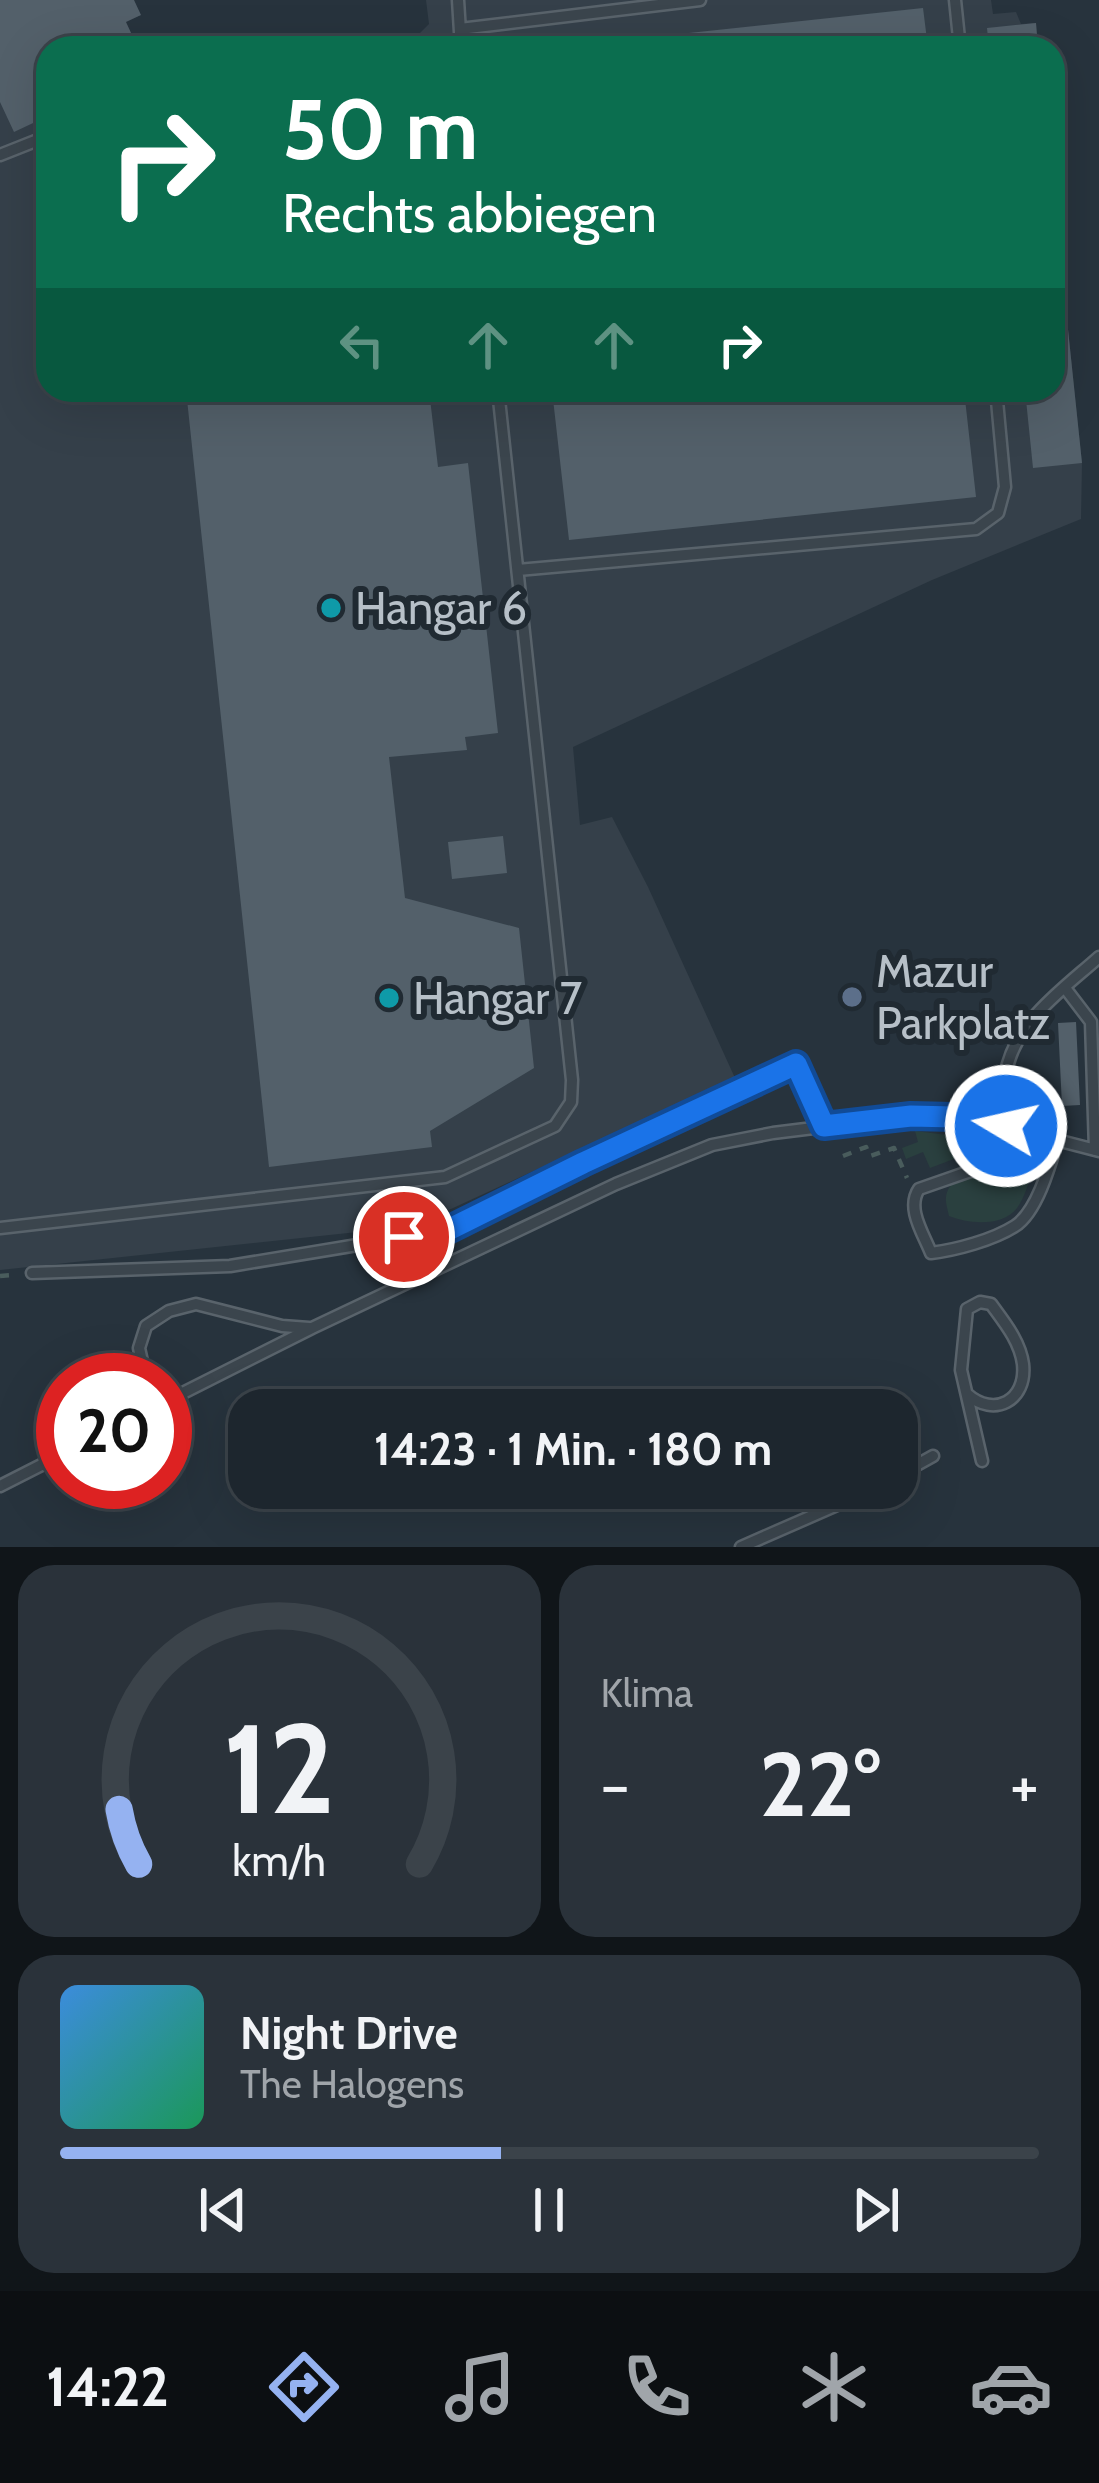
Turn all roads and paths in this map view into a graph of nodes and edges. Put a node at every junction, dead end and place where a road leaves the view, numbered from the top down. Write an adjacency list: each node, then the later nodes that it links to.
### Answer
1 (458, 0): 4 (lane)
2 (700, 0): 4 (lane)
3 (955, 0): 6 (lane)
4 (460, 28): 5 (lane)
5 (460, 36)
6 (959, 36)
7 (36, 141): 8 (lane)
8 (0, 155)
9 (499, 402): 11 (lane)
10 (997, 402): 11 (lane)
11 (518, 570): 20 (lane)
12 (1099, 957): 13 (lane)
13 (1065, 988): 15 (lane); 17 (lane)
14 (824, 1126): 15 (lane); 21 (lane); 22 (lane)
15 (1006, 1126): 16 (lane)
16 (1057, 1141): 16 (lane); 17 (lane)
17 (1097, 1151)
18 (843, 1156): 19 (path)
19 (907, 1178)
20 (0, 1228)
21 (32, 1274)
22 (312, 1328): 23 (lane); 24 (lane)
23 (141, 1353)
24 (192, 1387)
25 (967, 1394): 25 (lane); 27 (lane)
26 (933, 1456): 28 (lane)
27 (982, 1461)
28 (918, 1465)
29 (36, 1468): 30 (lane)
30 (0, 1486)
31 (828, 1509): 32 (lane)
32 (741, 1547)

